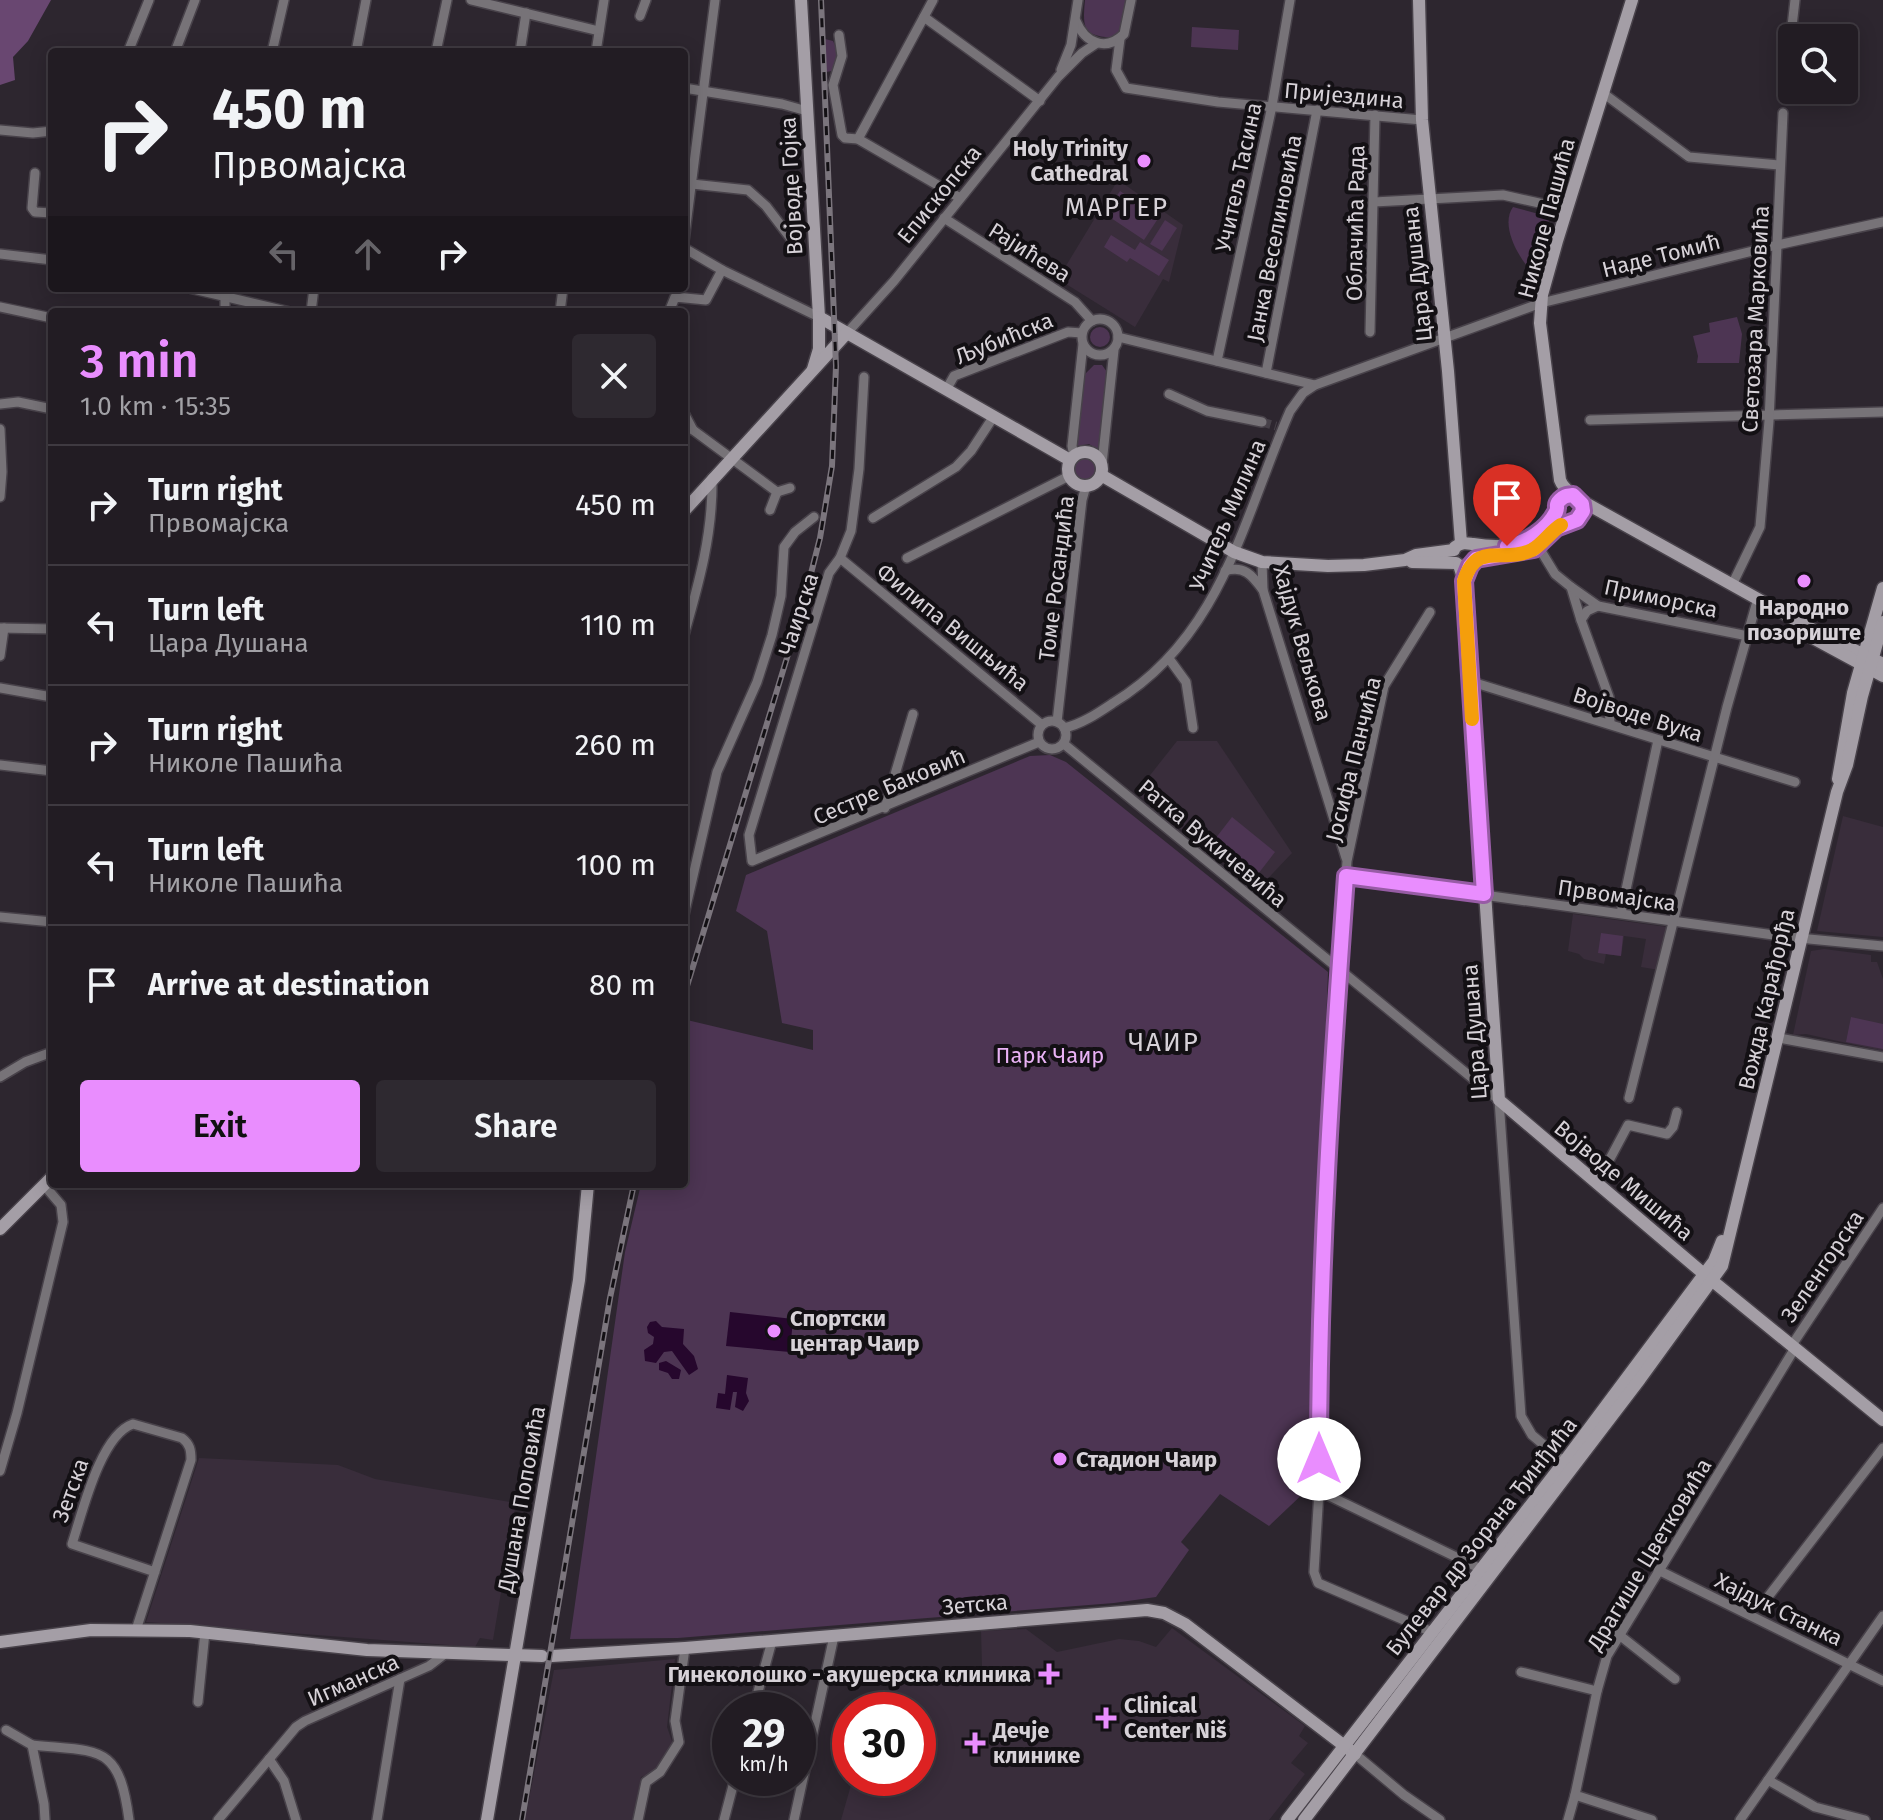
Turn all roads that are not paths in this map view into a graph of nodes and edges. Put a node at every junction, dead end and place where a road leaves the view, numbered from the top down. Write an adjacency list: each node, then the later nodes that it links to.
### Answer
1 (149, 0): 27 (street)
2 (195, 0): 28 (street)
3 (284, 0): 29 (street)
4 (366, 0): 30 (street)
5 (447, 0): 31 (street)
6 (471, 0): 18 (street)
7 (604, 0): 23 (street)
8 (646, 0): 19 (street)
9 (715, 0): 36 (street)
10 (801, 0): 41 (street, Војводе Гојка)
11 (933, 0): 20 (street)
12 (1078, 0): 21 (street, Епископска)
13 (1131, 0): 25 (street)
14 (1290, 0): 39 (street, Учитељ Тасина)
15 (1419, 0): 44 (street, Цара Душана)
16 (1632, 0): 37 (street, Николе Пашића)
17 (1795, 0): 22 (street)
18 (526, 13): 23 (street); 32 (street)
19 (640, 16)
20 (924, 17): 38 (street); 47 (street)
21 (1076, 21): 26 (street); 34 (street, Епископска)
22 (1792, 24)
23 (599, 31): 33 (street)
24 (839, 35): 47 (street)
25 (1120, 39): 26 (street); 39 (street, Пријездина)
26 (1097, 43): 34 (street, Епископска)
27 (130, 48)
28 (177, 48)
29 (273, 48)
30 (357, 48)
31 (437, 48)
32 (521, 48)
33 (597, 48)
34 (1058, 77): 38 (street, Епископска)
35 (688, 89): 36 (street)
36 (704, 91): 41 (street); 50 (street)
37 (1603, 93): 48 (street); 54 (street, Николе Пашића)
38 (1040, 101): 51 (street, Епископска)
39 (1272, 106): 40 (street, Пријездина); 80 (street, Учитељ Тасина)
40 (1317, 110): 43 (street, Пријездина); 82 (street, Јанка Веселиновића)
41 (807, 111): 71 (street, Војводе Гојка)
42 (1783, 113): 48 (street, Светозара Марковића)
43 (1375, 115): 44 (street, Пријездина); 53 (street, Облачића Рада)
44 (1422, 120): 52 (street, Цара Душана)
45 (0, 130): 46 (street)
46 (48, 131)
47 (858, 139): 51 (street)
48 (1779, 165): 60 (street, Светозара Марковића)
49 (35, 173): 56 (street)
50 (692, 184): 55 (street); 59 (street)
51 (960, 198): 57 (street, Епископска)
52 (1428, 200): 53 (street); 54 (street); 77 (street, Цара Душана)
53 (1374, 202): 73 (street, Облачића Рада)
54 (1566, 209): 66 (street, Николе Пашића)
55 (688, 212)
56 (48, 213)
57 (944, 218): 72 (street, Рајићева); 74 (street, Епископска)
58 (1883, 222): 60 (street, Наде Томић)
59 (795, 244)
60 (1777, 245): 66 (street, Наде Томић); 91 (street, Светозара Марковића)
61 (688, 250): 64 (street)
62 (0, 254): 63 (street)
63 (48, 260)
64 (722, 270): 69 (street); 71 (street)
65 (224, 293): 68 (street)
66 (1541, 303): 77 (street, Наде Томић); 105 (street, Николе Пашића)
67 (0, 307): 70 (street)
68 (276, 308)
69 (671, 308)
70 (48, 317)
71 (819, 317): 74 (street); 81 (street, Војводе Гојка)
72 (1092, 321): 75 (street); 76 (street)
73 (1370, 332)
74 (847, 333): 81 (street); 85 (street)
75 (1082, 333): 78 (street); 85 (street, Љубићска)
76 (1118, 337): 79 (street); 80 (street)
77 (1444, 339): 84 (street, Наде Томић); 116 (street, Цара Душана)
78 (1083, 344): 79 (street); 97 (street)
79 (1114, 350): 98 (street)
80 (1217, 361): 82 (street)
81 (813, 369): 96 (street)
82 (1266, 373): 84 (street)
83 (864, 377): 117 (street, Чаирска)
84 (1315, 385): 115 (street, Учитељ Милина)
85 (946, 390): 90 (street)
86 (1169, 394): 93 (street)
87 (0, 404): 88 (street)
88 (48, 408)
89 (1883, 412): 91 (street)
90 (994, 416): 97 (street); 111 (street)
91 (1769, 417): 92 (street); 121 (street, Светозара Марковића)
92 (1590, 420)
93 (1262, 422)
94 (0, 429): 104 (street)
95 (688, 431): 96 (street)
96 (730, 458): 100 (street); 103 (street)
97 (1072, 458): 98 (street); 99 (street)
98 (1102, 470): 101 (street); 115 (street, Хајдук Вељкова)
99 (1069, 476): 101 (street); 118 (street)
100 (712, 478): 106 (street); 129 (street)
101 (1086, 486): 144 (street, Томе Росандића)
102 (790, 488): 103 (street)
103 (777, 492): 107 (street)
104 (0, 497)
105 (1576, 498): 108 (street); 109 (street, Николе Пашића); 112 (street)
106 (688, 506)
107 (770, 510)
108 (1557, 511): 113 (street); 116 (street)
109 (1581, 516): 112 (street); 113 (street)
110 (814, 517): 160 (street)
111 (873, 518)
112 (1611, 518): 121 (street)
113 (1568, 522): 114 (street)
114 (1538, 546): 116 (street); 122 (street)
115 (1234, 552): 119 (street, Хајдук Вељкова); 120 (street, Учитељ Милина)
116 (1464, 556): 119 (street); 138 (street, Цара Душана)
117 (840, 558): 143 (street, Филипа Вишњића); 156 (street, Чаирска)
118 (907, 558)
119 (1262, 562): 124 (street, Хајдук Вељкова)
120 (1225, 571): 124 (street); 135 (street, Учитељ Милина)
121 (1732, 585): 125 (street); 136 (street)
122 (1571, 587): 126 (street, Приморска); 128 (street)
123 (1883, 588): 136 (street, Вожда Карађорђа)
124 (1263, 590): 154 (street, Хајдук Вељкова)
125 (1756, 605): 133 (street); 136 (street)
126 (1598, 606): 128 (street); 133 (street, Приморска)
127 (1430, 612): 155 (street, Јосифа Панчића)
128 (1581, 620): 142 (street)
129 (688, 622)
130 (1883, 622): 136 (street, Вожда Карађорђа)
131 (2, 628): 132 (street); 134 (street)
132 (48, 629)
133 (1748, 636): 149 (street)
134 (0, 656)
135 (1170, 660): 144 (street, Учитељ Милина); 145 (street)
136 (1870, 663): 137 (street); 165 (street, Вожда Карађорђа)
137 (1883, 676)
138 (1469, 681): 142 (street, Војводе Вука); 159 (street, Цара Душана)
139 (0, 688): 140 (street)
140 (48, 696)
141 (913, 714): 153 (street)
142 (1610, 724): 146 (street, Војводе Вука)
143 (1042, 725): 144 (street); 147 (street)
144 (1060, 725): 148 (street)
145 (1193, 728)
146 (1658, 740): 149 (street, Војводе Вука); 161 (street)
147 (1039, 742): 148 (street, Сестре Баковић); 153 (street, Сестре Баковић)
148 (1064, 744): 167 (street, Ратка Вукичевића)
149 (1715, 758): 152 (street, Војводе Вука); 164 (street)
150 (0, 765): 151 (street)
151 (48, 771)
152 (1795, 782)
153 (885, 808): 156 (street, Сестре Баковић)
154 (1335, 821): 155 (street); 157 (street, Хајдук Вељкова)
155 (1355, 822): 157 (street, Јосифа Панчића)
156 (752, 861)
157 (1347, 861): 158 (street, Јосифа Панчића)
158 (1346, 876): 159 (street, Првомајска); 167 (street, Јосифа Панчића)
159 (1484, 894): 161 (street, Првомајска); 173 (street, Цара Душана)
160 (688, 898)
161 (1621, 913): 164 (street, Првомајска)
162 (0, 917): 163 (street)
163 (48, 922)
164 (1674, 922): 165 (street, Првомајска); 172 (street)
165 (1802, 938): 166 (street, Првомајска); 168 (street, Вожда Карађорђа)
166 (1882, 948)
167 (1339, 969): 173 (street, Војводе Мишића); 188 (street, Јосифа Панчића)
168 (1779, 1038): 170 (street); 181 (street, Вожда Карађорђа)
169 (48, 1053): 171 (street)
170 (1883, 1057)
171 (0, 1077)
172 (1629, 1098)
173 (1499, 1100): 176 (street, Војводе Мишића); 186 (street, Цара Душана)
174 (1677, 1112): 176 (street)
175 (48, 1181): 180 (street)
176 (1594, 1181): 181 (street, Војводе Мишића)
177 (52, 1188): 185 (street)
178 (588, 1188): 203 (street, Душана Поповића)
179 (1883, 1208): 182 (street, Зеленгорска)
180 (0, 1229)
181 (1708, 1278): 182 (street, Војводе Мишића); 186 (street, Булевар др Зорана Ђинђића); 214 (street, Булевар др Зорана Ђинђића)
182 (1794, 1346): 183 (street, Војводе Мишића); 190 (street, Драгише Цветковића)
183 (1883, 1420)
184 (1883, 1448): 192 (street)
185 (2, 1461): 187 (street)
186 (1564, 1462): 189 (street, Булевар др Зорана Ђинђића)
187 (0, 1471)
188 (1319, 1491): 189 (street); 196 (street, Јосифа Панчића)
189 (1481, 1569): 196 (street, Булевар др Зорана Ђинђића)
190 (1658, 1570): 197 (street, Драгише Цветковића); 204 (street, Хајдук Станка)
191 (155, 1572): 191 (street, Зетска); 194 (street, Зетска)
192 (1764, 1602)
193 (1883, 1616): 204 (street)
194 (136, 1630): 195 (street, Зетска); 200 (street, Зетска)
195 (205, 1632): 202 (street, Зетска); 211 (street)
196 (1432, 1632): 214 (street, Булевар др Зорана Ђинђића)
197 (1618, 1634): 207 (street); 209 (street, Драгише Цветковића)
198 (834, 1636): 199 (street, Зетска); 214 (street, Зетска); 227 (street)
199 (772, 1641): 201 (street, Зетска); 210 (street)
200 (0, 1642)
201 (685, 1648): 203 (street, Зетска); 225 (street)
202 (446, 1653): 203 (street, Зетска); 206 (street, Игманска)
203 (515, 1654): 224 (street, Душана Поповића)
204 (1850, 1664): 208 (street, Хајдук Станка); 216 (street)
205 (1521, 1672): 209 (street)
206 (400, 1679): 215 (street, Игманска); 223 (street)
207 (1675, 1679)
208 (1883, 1681)
209 (1597, 1691): 217 (street, Драгише Цветковића)
210 (758, 1692)
211 (198, 1702)
212 (6, 1730): 213 (street)
213 (32, 1745): 219 (street); 220 (street)
214 (1350, 1750): 228 (street, Булевар др Зорана Ђинђића); 229 (street, Булевар др Зорана Ђинђића); 230 (street)
215 (269, 1759): 221 (street, Игманска); 222 (street)
216 (1768, 1780): 233 (street); 234 (street)
217 (1575, 1795): 231 (street, Драгише Цветковића); 232 (street)
218 (730, 1796): 226 (street)
219 (45, 1820)
220 (129, 1820)
221 (218, 1820)
222 (296, 1820)
223 (377, 1820)
224 (487, 1820)
225 (638, 1820)
226 (724, 1820)
227 (794, 1820)
228 (1287, 1820)
229 (1304, 1820)
230 (1440, 1820)
231 (1568, 1820)
232 (1652, 1820)
233 (1740, 1820)
234 (1865, 1820)

